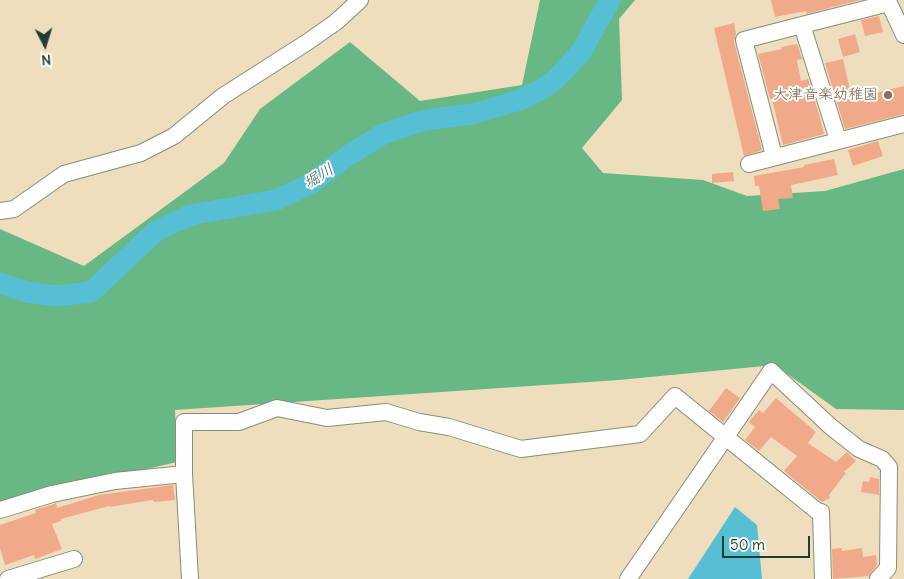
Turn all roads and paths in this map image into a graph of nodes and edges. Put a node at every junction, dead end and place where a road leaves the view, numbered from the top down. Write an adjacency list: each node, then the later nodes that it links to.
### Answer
1 (360, 0): 8 (street)
2 (802, 25): 3 (street); 5 (street); 6 (street)
3 (904, 35)
4 (904, 124): 5 (street)
5 (838, 140): 6 (street)
6 (774, 156): 7 (street)
7 (749, 164)
8 (0, 211)
9 (725, 436): 10 (street); 17 (street); 18 (street); 19 (street)
10 (184, 474): 11 (street); 16 (street)
11 (0, 510)
12 (74, 559): 15 (street)
13 (0, 574): 14 (street)
14 (1, 579)
15 (8, 579)
16 (190, 579)
17 (628, 579)
18 (823, 579)
19 (878, 579)

